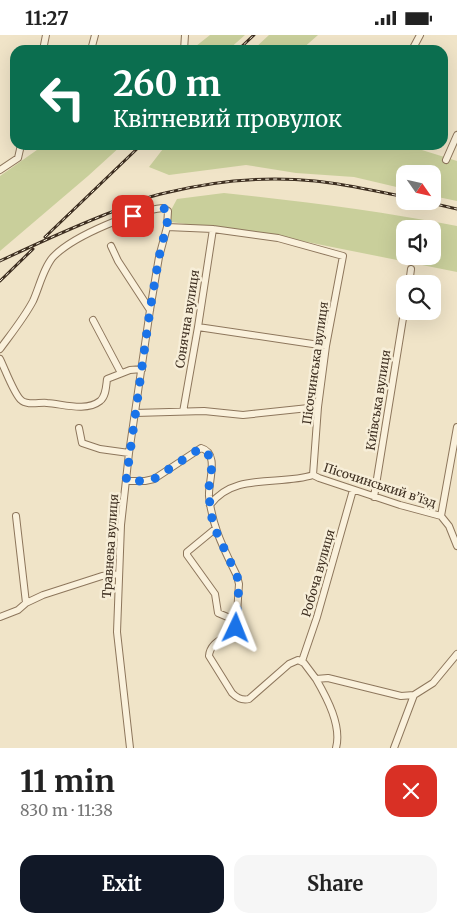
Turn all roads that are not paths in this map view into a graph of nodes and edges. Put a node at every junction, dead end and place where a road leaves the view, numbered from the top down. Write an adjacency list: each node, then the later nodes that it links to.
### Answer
1 (457, 135): 3 (street)
2 (20, 150): 4 (street)
3 (446, 160)
4 (0, 170)
5 (167, 227): 6 (street); 10 (street, Травнева вулиця); 15 (street)
6 (212, 229): 13 (street, Сонячна вулиця); 14 (street, Пісочинська вулиця)
7 (111, 247): 10 (street)
8 (411, 269): 9 (street)
9 (410, 275)
10 (150, 310): 17 (street, Травнева вулиця)
11 (93, 320): 18 (street)
12 (403, 320): 28 (street, Київська вулиця)
13 (198, 327): 14 (street); 20 (street, Сонячна вулиця)
14 (326, 346): 19 (street, Пісочинська вулиця)
15 (0, 349)
16 (0, 359): 18 (street)
17 (142, 369): 18 (street); 21 (street, Травнева вулиця)
18 (121, 373)
19 (318, 407): 20 (street); 25 (street, Пісочинська вулиця)
20 (183, 412): 21 (street)
21 (135, 413): 24 (street, Травнева вулиця)
22 (457, 427): 31 (street)
23 (79, 428): 24 (street)
24 (129, 453): 26 (street, Травнева вулиця)
25 (313, 475): 27 (street, Пісочинський в’їзд); 29 (street)
26 (126, 481): 29 (street); 34 (street, Травнева вулиця)
27 (354, 490): 28 (street, Пісочинський в’їзд); 39 (street, Робоча вулиця)
28 (374, 497): 31 (street, Пісочинський в’їзд)
29 (210, 505): 32 (street)
30 (16, 516): 35 (street)
31 (440, 516): 33 (street)
32 (215, 529): 37 (street); 37 (street)
33 (457, 546)
34 (119, 574): 35 (street); 42 (street, Травнева вулиця)
35 (26, 603): 36 (street)
36 (0, 617)
37 (237, 621): 39 (street)
38 (457, 654): 41 (street)
39 (302, 661): 40 (street)
40 (316, 679): 41 (street); 43 (street)
41 (414, 695): 44 (street)
42 (130, 748)
43 (336, 748)
44 (394, 748)

